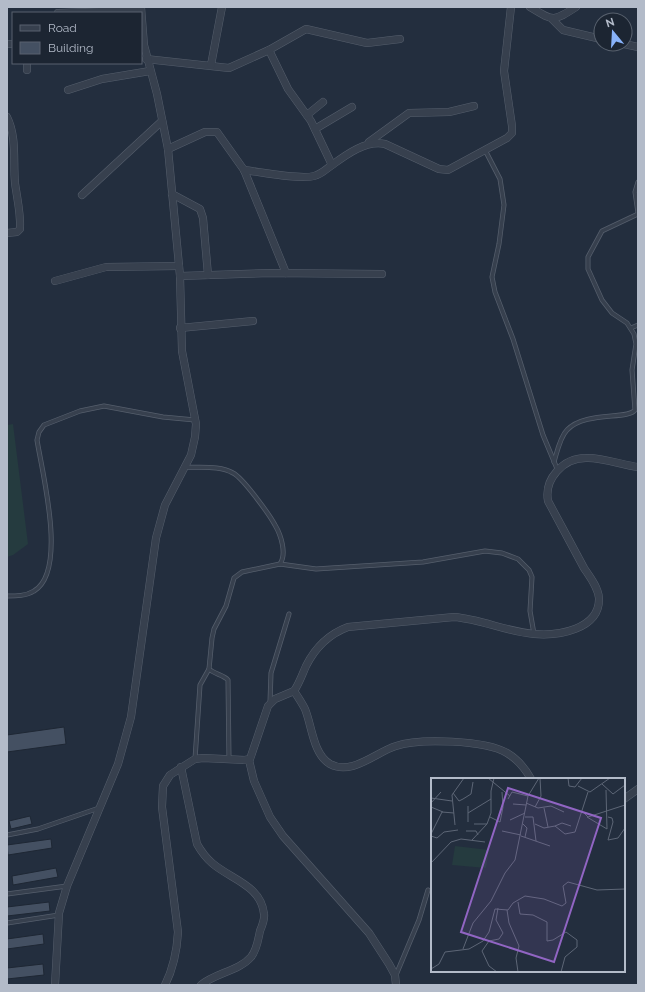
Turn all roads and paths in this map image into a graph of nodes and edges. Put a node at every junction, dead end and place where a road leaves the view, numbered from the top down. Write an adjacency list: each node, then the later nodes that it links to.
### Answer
1 (222, 7): 13 (street)
2 (511, 7): 25 (street)
3 (530, 7): 8 (street)
4 (576, 7): 8 (street)
5 (141, 9): 6 (street)
6 (117, 12)
7 (142, 19): 12 (street)
8 (552, 19): 9 (street)
9 (593, 37)
10 (400, 39): 11 (street)
11 (269, 50): 13 (street); 19 (street)
12 (146, 59): 13 (street); 14 (street)
13 (211, 64)
14 (150, 71): 15 (street); 21 (street)
15 (68, 90)
16 (323, 102): 19 (street)
17 (474, 106): 23 (street)
18 (352, 107): 22 (street)
19 (307, 115): 22 (street)
20 (7, 117): 27 (street)
21 (162, 121): 24 (street); 31 (street)
22 (315, 129): 26 (street)
23 (367, 143): 25 (street); 26 (street)
24 (168, 149): 28 (street); 30 (street)
25 (485, 150): 45 (lane)
26 (332, 165): 28 (street)
27 (11, 166): 33 (street)
28 (244, 170): 35 (street)
29 (638, 182): 32 (lane)
30 (172, 194): 34 (street); 37 (street)
31 (82, 195)
32 (638, 214): 43 (lane)
33 (7, 233)
34 (179, 266): 38 (street); 39 (street)
35 (286, 273): 36 (street); 37 (street)
36 (382, 274)
37 (208, 275): 38 (street)
38 (180, 276): 42 (street)
39 (55, 281)
40 (253, 321): 42 (street)
41 (638, 325): 43 (lane)
42 (180, 328): 44 (street)
43 (631, 328): 45 (lane)
44 (195, 420): 46 (street); 50 (lane)
45 (554, 462): 48 (lane)
46 (184, 467): 49 (lane); 63 (street)
47 (638, 467): 48 (street)
48 (558, 470): 52 (street)
49 (280, 564): 52 (lane); 53 (lane)
50 (7, 596)
51 (289, 614): 55 (lane)
52 (534, 634): 54 (street)
53 (209, 669): 56 (lane); 57 (lane)
54 (294, 691): 55 (street); 60 (street)
55 (270, 703): 58 (street)
56 (195, 759): 57 (street); 59 (street)
57 (229, 759): 58 (street)
58 (245, 760): 70 (street)
59 (181, 767): 72 (street); 73 (street)
60 (530, 778)
61 (638, 789): 62 (street)
62 (625, 798)
63 (100, 808): 64 (lane); 65 (street)
64 (7, 835)
65 (67, 886): 67 (lane); 68 (street)
66 (428, 890): 70 (lane)
67 (7, 894)
68 (59, 915): 69 (lane); 71 (street)
69 (7, 923)
70 (395, 976): 74 (street)
71 (55, 985)
72 (165, 985)
73 (201, 985)
74 (396, 985)

